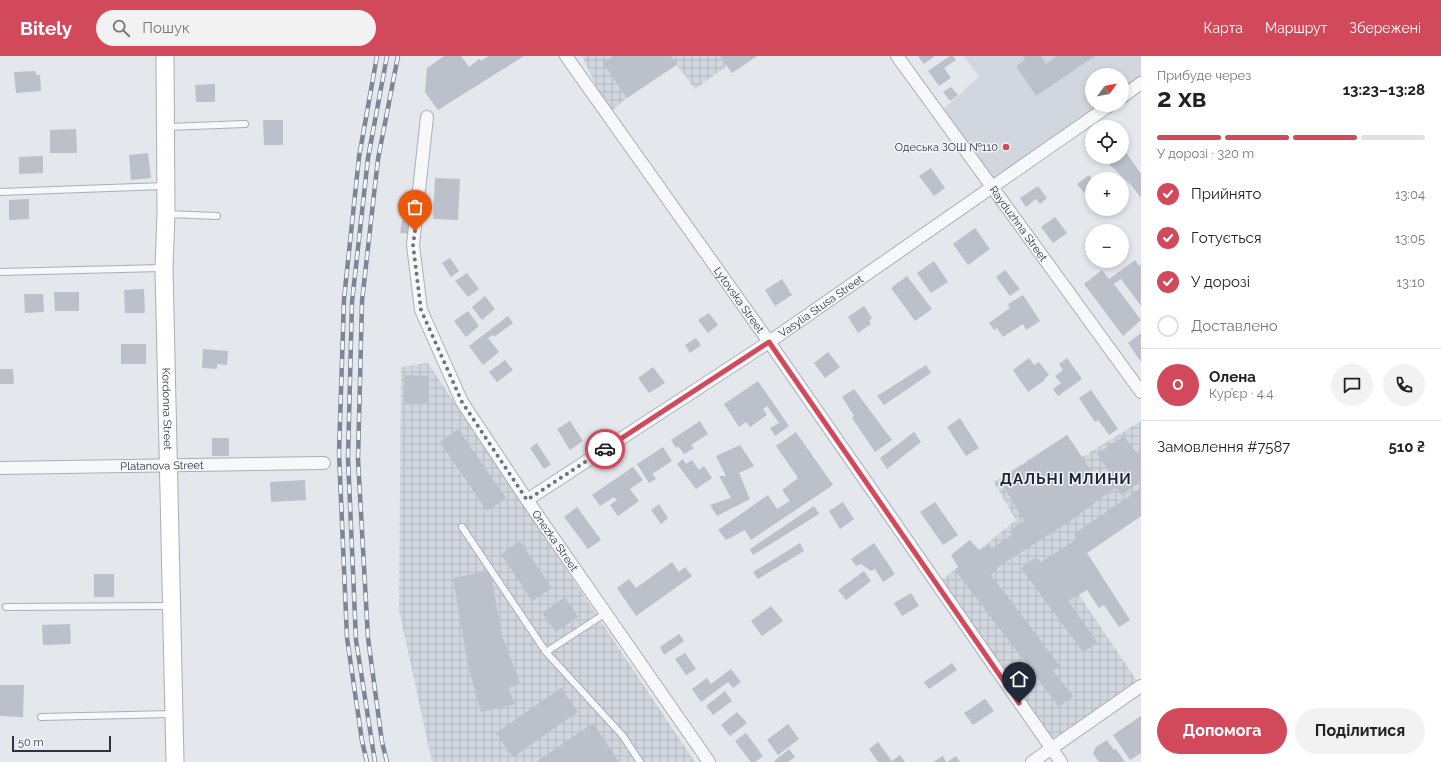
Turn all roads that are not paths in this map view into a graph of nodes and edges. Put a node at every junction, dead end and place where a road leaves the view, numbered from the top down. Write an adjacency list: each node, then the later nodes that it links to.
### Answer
1 (165, 56): 9 (main road, Kordonna Street)
2 (566, 56): 17 (street, Lytovska Street)
3 (897, 56): 11 (street, Rayduzhna Street)
4 (1141, 83): 5 (street)
5 (1129, 92)
6 (1100, 112): 11 (street, Vasylia Stusa Street)
7 (428, 117): 22 (street, Onezka Street)
8 (245, 124): 9 (lane)
9 (165, 127): 10 (main road, Kordonna Street)
10 (166, 186): 12 (lane); 13 (main road, Kordonna Street)
11 (993, 188): 17 (street, Vasylia Stusa Street); 18 (street, Rayduzhna Street)
12 (0, 192)
13 (166, 214): 14 (lane); 15 (main road, Kordonna Street)
14 (217, 216)
15 (164, 268): 16 (lane); 20 (main road, Kordonna Street)
16 (0, 272)
17 (769, 342): 22 (street, Vasylia Stusa Street); 31 (street, Lytovska Street)
18 (1141, 392)
19 (324, 463): 20 (street, Platanova Street)
20 (169, 466): 21 (street, Platanova Street); 24 (main road, Kordonna Street)
21 (0, 468)
22 (527, 500): 26 (street, Onezka Street)
23 (462, 527): 27 (lane)
24 (173, 606): 25 (lane); 29 (main road, Kordonna Street)
25 (6, 607)
26 (606, 614): 27 (lane); 34 (street, Onezka Street)
27 (546, 652): 33 (lane)
28 (1141, 686): 31 (street)
29 (174, 714): 30 (lane); 32 (main road, Kordonna Street)
30 (41, 717)
31 (1051, 749): 35 (street); 36 (street, Lytovska Street)
32 (175, 762)
33 (640, 762)
34 (709, 762)
35 (1032, 762)
36 (1061, 762)

